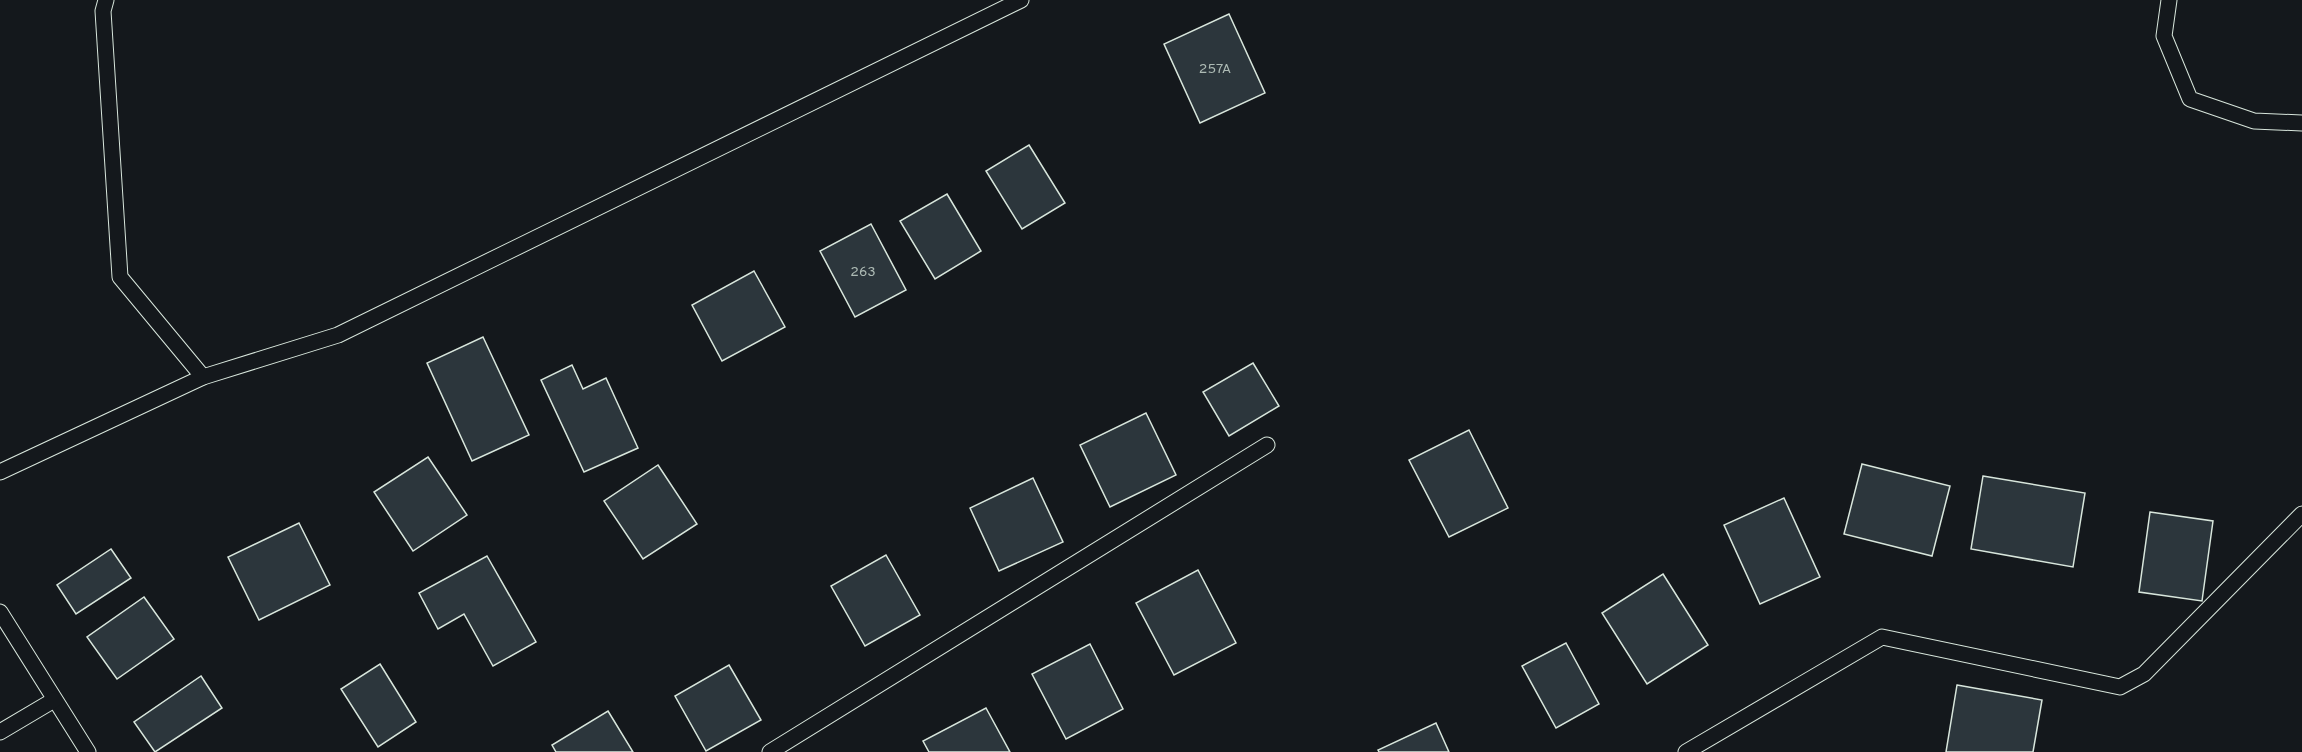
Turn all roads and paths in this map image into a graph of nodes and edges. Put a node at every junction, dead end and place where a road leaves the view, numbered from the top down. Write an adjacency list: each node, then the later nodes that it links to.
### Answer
1 (106, 0): 5 (lane)
2 (1021, 0): 5 (lane)
3 (2169, 0): 4 (lane)
4 (2302, 123)
5 (203, 377): 7 (lane)
6 (1267, 445): 13 (lane)
7 (0, 472)
8 (2302, 514): 14 (lane)
9 (0, 612): 10 (lane)
10 (54, 700): 11 (lane); 12 (lane)
11 (0, 732)
12 (88, 752)
13 (770, 752)
14 (1686, 752)

